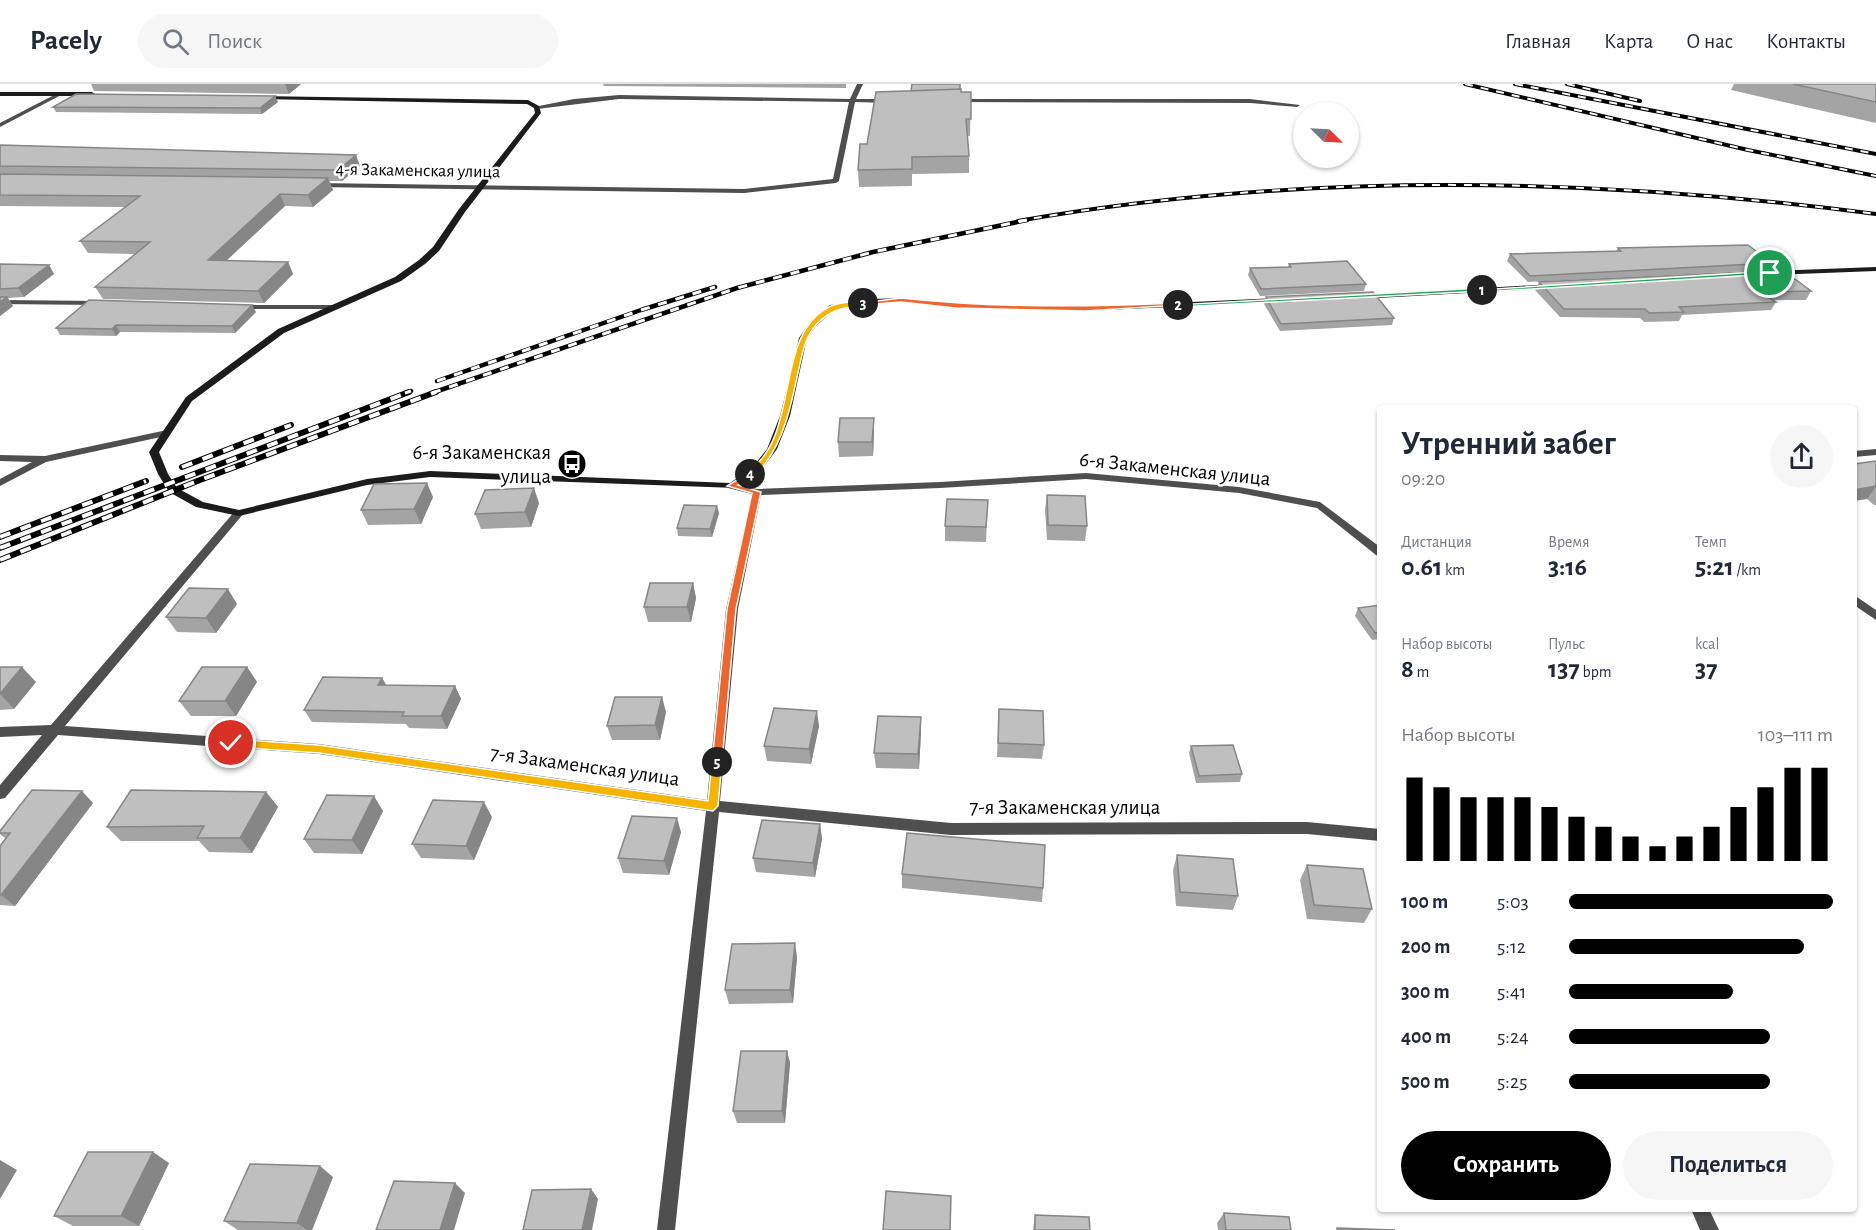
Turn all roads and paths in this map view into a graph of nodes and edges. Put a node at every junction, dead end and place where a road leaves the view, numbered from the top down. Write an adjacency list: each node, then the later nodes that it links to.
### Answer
1 (860, 84): 6 (street)
2 (62, 93): 3 (street); 4 (street); 11 (street)
3 (0, 94)
4 (97, 94)
5 (250, 97): 10 (street)
6 (852, 101): 7 (street); 10 (street); 13 (street, 4-я Закаменская улица)
7 (900, 101)
8 (947, 101): 9 (street)
9 (1293, 105)
10 (537, 107): 13 (street)
11 (0, 125)
12 (306, 184): 13 (street, 4-я Закаменская улица)
13 (482, 188): 21 (street)
14 (1876, 269): 15 (street)
15 (1758, 273)
16 (1562, 285): 17 (street)
17 (1352, 297)
18 (1292, 300): 29 (street)
19 (0, 302): 20 (street)
20 (111, 303)
21 (336, 307): 22 (street); 23 (street)
22 (229, 308)
23 (167, 433): 27 (street); 31 (street)
24 (1876, 452): 25 (street)
25 (1857, 454)
26 (0, 458): 27 (street)
27 (45, 459): 28 (street)
28 (0, 483)
29 (732, 486): 30 (street, 6-я Закаменская улица); 31 (street, 6-я Закаменская улица)
30 (757, 492): 32 (street, 6-я Закаменская улица); 38 (street)
31 (239, 513): 35 (street)
32 (1377, 551)
33 (1857, 601): 34 (street)
34 (1876, 616)
35 (56, 730): 36 (street, 7-я Закаменская улица); 37 (street); 38 (street, 7-я Закаменская улица)
36 (0, 732)
37 (0, 794)
38 (713, 806): 39 (street, 7-я Закаменская улица); 41 (street)
39 (1377, 835)
40 (1701, 1212): 42 (street)
41 (666, 1230)
42 (1710, 1230)

